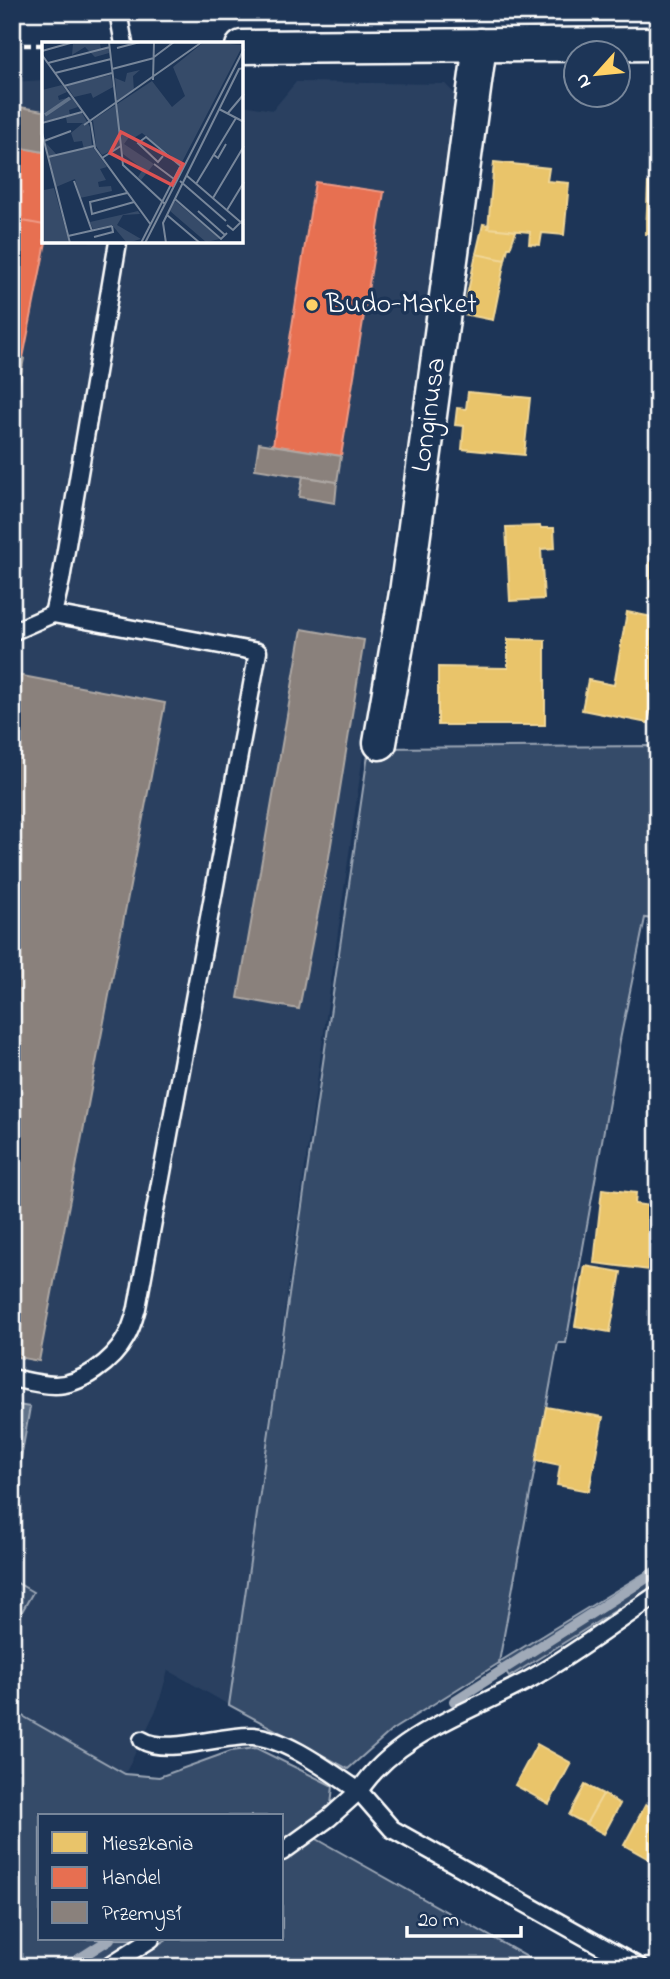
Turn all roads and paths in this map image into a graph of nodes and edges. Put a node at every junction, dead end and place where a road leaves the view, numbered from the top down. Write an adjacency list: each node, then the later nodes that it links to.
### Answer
1 (118, 12): 2 (lane)
2 (124, 42)
3 (658, 44): 6 (street)
4 (12, 45): 5 (path)
5 (42, 45)
6 (480, 45): 7 (street); 11 (street, Longinusa)
7 (243, 47)
8 (118, 243): 9 (lane)
9 (53, 614): 10 (lane); 12 (lane)
10 (12, 632)
11 (380, 743)
12 (12, 1378)
13 (658, 1594): 15 (lane)
14 (142, 1740): 15 (lane)
15 (359, 1791): 16 (lane); 19 (lane)
16 (284, 1851)
17 (149, 1940): 18 (lane)
18 (107, 1967)
19 (639, 1967)

